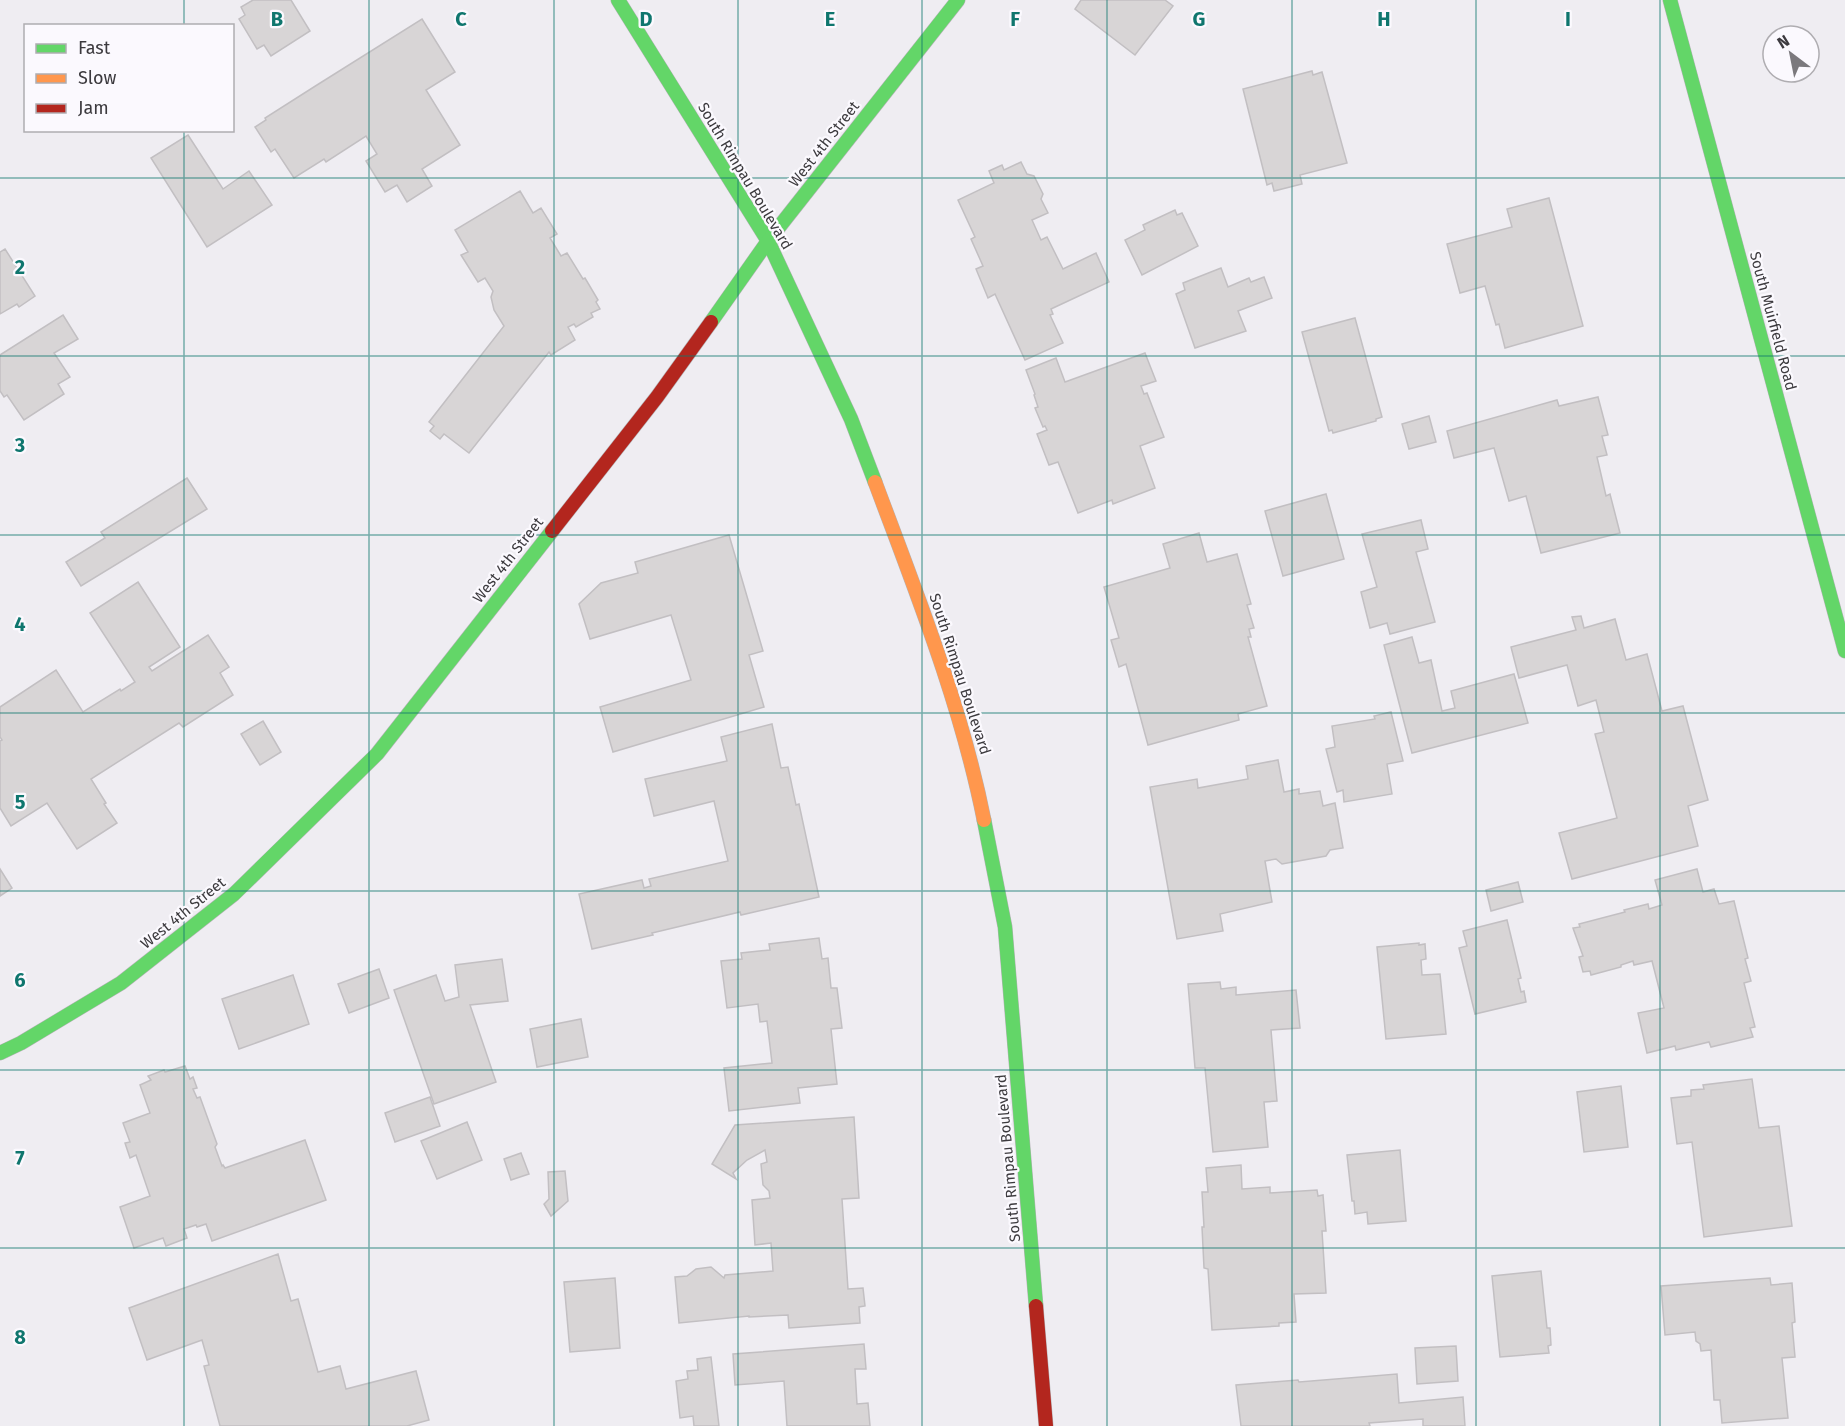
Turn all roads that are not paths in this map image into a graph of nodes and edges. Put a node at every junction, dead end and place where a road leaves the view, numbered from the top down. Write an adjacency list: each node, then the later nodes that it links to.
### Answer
1 (618, 0): 4 (street, South Rimpau Boulevard)
2 (958, 0): 4 (street, West 4th Street)
3 (1670, 0): 5 (street, South Muirfield Road)
4 (768, 241): 6 (street, West 4th Street); 7 (street, South Rimpau Boulevard)
5 (1845, 651)
6 (0, 1053)
7 (1046, 1426)

